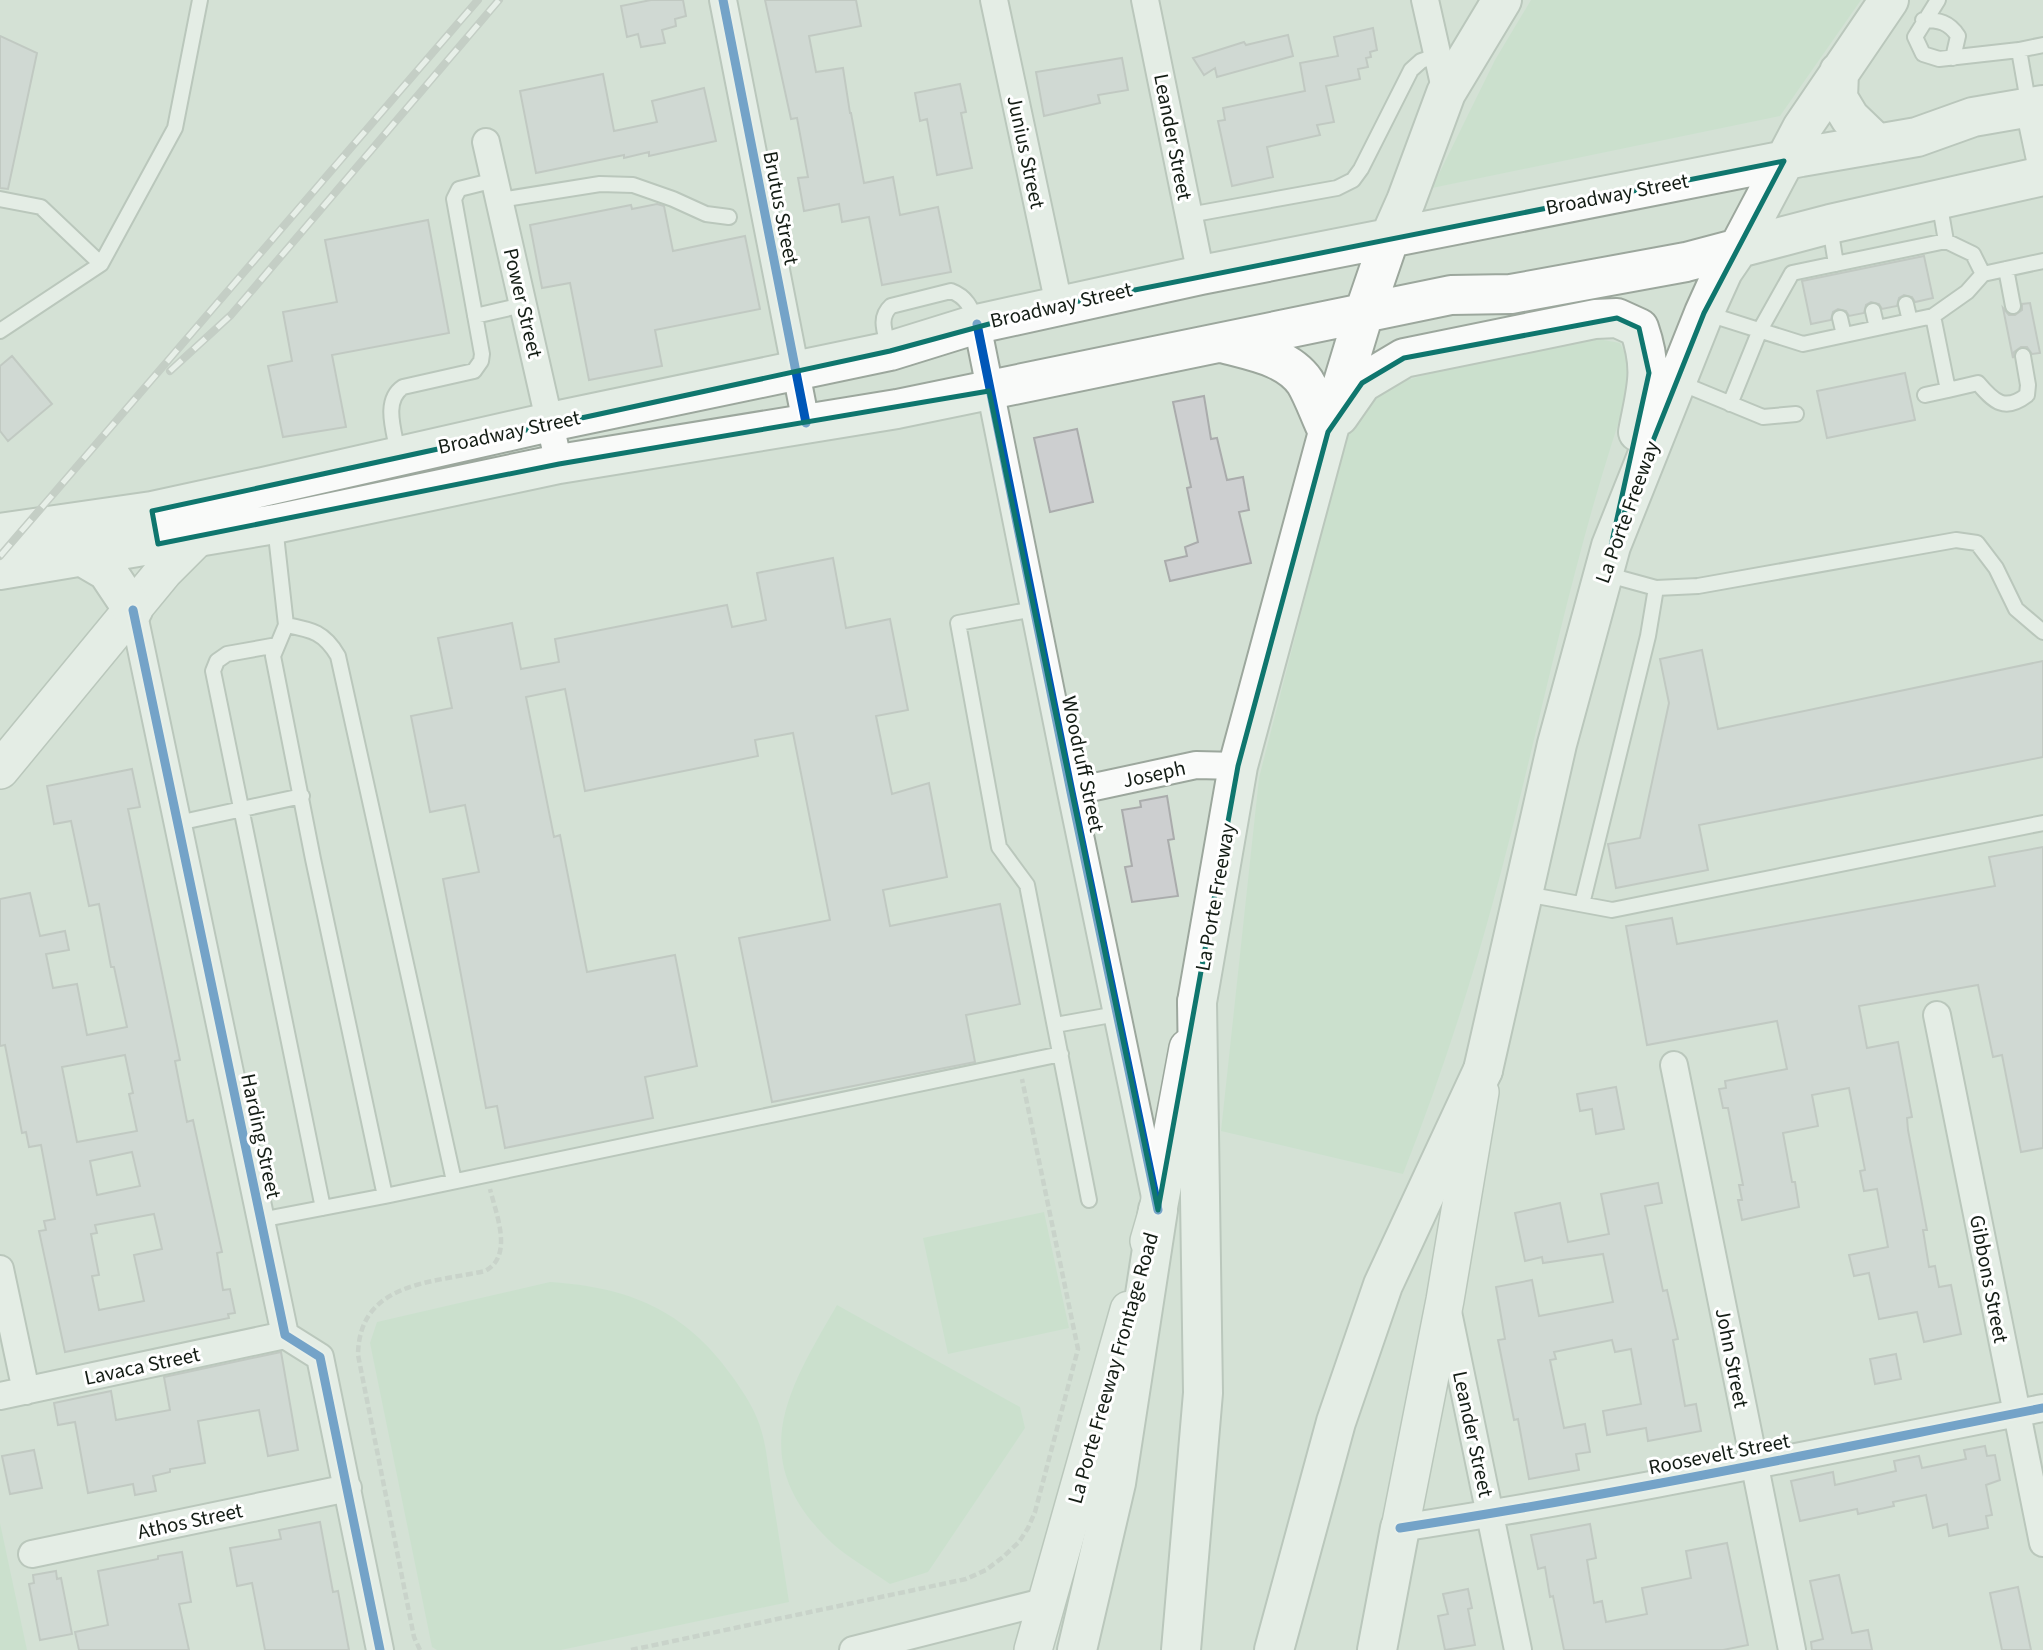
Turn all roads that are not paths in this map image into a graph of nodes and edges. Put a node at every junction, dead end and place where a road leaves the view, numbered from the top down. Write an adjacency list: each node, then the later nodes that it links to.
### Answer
1 (200, 0): 32 (lane)
2 (723, 0): 56 (street, Brutus Street)
3 (994, 0): 41 (street, Junius Street)
4 (1146, 0): 25 (street, Leander Street)
5 (1425, 0): 12 (street)
6 (1502, 0): 15 (main road, La Porte Freeway)
7 (1889, 0): 14 (main road, La Porte Freeway)
8 (1938, 0): 9 (lane)
9 (1923, 20): 13 (lane); 13 (lane)
10 (2043, 45): 11 (lane)
11 (2019, 50): 13 (lane); 16 (lane)
12 (1438, 55): 15 (street); 25 (lane)
13 (1953, 58)
14 (1839, 72): 18 (main road); 20 (main road, La Porte Freeway)
15 (1446, 93): 28 (main road, La Porte Freeway)
16 (2036, 106): 18 (main road, Broadway Street); 19 (street)
17 (486, 142): 22 (street, Power Street)
18 (1877, 144): 20 (main road, Broadway Street)
19 (2043, 175): 24 (main road, Broadway Street)
20 (1775, 178): 21 (main road, Broadway Street); 30 (main road, La Porte Freeway); 37 (main road)
21 (1665, 184): 28 (main road, Broadway Street); 38 (main road)
22 (497, 190): 26 (lane); 40 (street, Power Street); 45 (lane)
23 (0, 199): 32 (lane)
24 (1939, 200): 27 (main road, Broadway Street); 29 (lane)
25 (1189, 215): 36 (street, Leander Street)
26 (729, 217)
27 (1830, 224): 30 (main road, Broadway Street); 33 (lane)
28 (1390, 237): 36 (main road, Broadway Street); 38 (main road, La Porte Freeway)
29 (1946, 241): 33 (lane); 35 (lane)
30 (1738, 248): 37 (main road, Broadway Street); 44 (main road, La Porte Freeway)
31 (2043, 261): 34 (lane)
32 (101, 264): 52 (lane)
33 (1832, 268): 51 (lane)
34 (2006, 269): 35 (lane); 42 (lane)
35 (1983, 274): 46 (lane)
36 (1201, 275): 41 (main road, Broadway Street)
37 (1451, 295): 38 (main road, Broadway Street)
38 (1368, 301): 54 (main road, Broadway Street); 65 (main road, La Porte Freeway)
39 (1906, 304): 48 (lane)
40 (523, 305): 45 (lane); 63 (street, Power Street)
41 (1059, 305): 49 (main road, Broadway Street)
42 (2013, 306)
43 (1873, 311): 50 (lane)
44 (1704, 313): 51 (lane); 57 (main road, La Porte Freeway)
45 (475, 316): 66 (lane)
46 (1933, 316): 48 (lane); 58 (lane)
47 (1840, 317): 53 (lane)
48 (1910, 321): 50 (lane)
49 (977, 324): 56 (main road, Broadway Street); 59 (street, Woodruff Street)
50 (1877, 328): 53 (lane)
51 (1760, 330): 53 (lane); 61 (lane)
52 (0, 331)
53 (1844, 335)
54 (1219, 342): 59 (main road, Broadway Street); 65 (main road)
55 (2023, 356): 58 (lane)
56 (795, 371): 63 (main road, Broadway Street); 64 (street, Brutus Street)
57 (1677, 382): 61 (lane); 72 (main road, La Porte Freeway)
58 (1948, 390): 60 (lane)
59 (989, 391): 64 (main road, Broadway Street); 75 (street, Woodruff Street)
60 (1924, 394)
61 (1730, 404): 62 (lane)
62 (1796, 414)
63 (550, 422): 66 (main road, Broadway Street); 67 (street, Power Street)
64 (806, 423): 67 (main road, Broadway Street)
65 (1328, 432): 72 (main road); 80 (main road, La Porte Freeway)
66 (398, 456): 70 (main road, Broadway Street)
67 (559, 464): 68 (main road, Broadway Street)
68 (275, 524): 70 (main road, Broadway Street); 77 (lane)
69 (0, 533): 70 (main road, Broadway Street)
70 (158, 542): 71 (main road, Broadway Street); 76 (main road)
71 (83, 557): 73 (main road, Broadway Street); 76 (main road)
72 (1607, 560): 74 (lane); 87 (main road, La Porte Freeway)
73 (0, 570)
74 (1656, 588): 78 (lane); 88 (lane)
75 (1034, 609): 82 (street, Woodruff Street); 92 (lane)
76 (133, 610): 81 (main road); 85 (street, Harding Street)
77 (286, 625): 79 (lane); 96 (lane)
78 (2043, 632)
79 (277, 645): 83 (lane); 84 (lane)
80 (1238, 766): 82 (street, Joseph); 89 (main road, La Porte Freeway)
81 (0, 769)
82 (1070, 792): 90 (street, Woodruff Street)
83 (302, 796): 84 (lane); 97 (lane)
84 (241, 810): 85 (lane); 99 (lane)
85 (178, 823): 101 (street, Harding Street)
86 (2043, 823): 88 (lane)
87 (1523, 893): 88 (lane); 95 (main road, La Porte Freeway)
88 (1582, 904)
89 (1197, 1002): 100 (main road, La Porte Freeway Frontage Road); 121 (main road, La Porte Freeway)
90 (1117, 1014): 92 (lane); 100 (street, Woodruff Street)
91 (1937, 1015): 108 (street, Gibbons Street)
92 (1055, 1025): 93 (lane)
93 (1061, 1054): 96 (lane); 98 (lane)
94 (1674, 1065): 109 (street, John Street)
95 (1483, 1070): 103 (main road); 122 (main road, La Porte Freeway)
96 (454, 1181): 97 (lane)
97 (385, 1196): 99 (lane)
98 (1089, 1200)
99 (323, 1208): 101 (lane)
100 (1158, 1210): 115 (main road, La Porte Freeway Frontage Road); 120 (main road)
101 (260, 1220): 104 (street, Harding Street)
102 (0, 1269): 105 (street)
103 (1446, 1300): 111 (street, Leander Street); 112 (main road)
104 (285, 1335): 105 (street, Lavaca Street); 110 (street)
105 (26, 1391): 106 (street, Lavaca Street)
106 (0, 1396)
107 (2043, 1408): 108 (street, Roosevelt Street)
108 (2016, 1413): 109 (street, Roosevelt Street); 113 (street, Gibbons Street)
109 (1753, 1466): 111 (street, Roosevelt Street); 125 (street, John Street)
110 (348, 1488): 114 (street, Athos Street); 117 (street)
111 (1490, 1514): 112 (street, Roosevelt Street); 124 (street, Leander Street)
112 (1401, 1528): 123 (main road)
113 (2043, 1543)
114 (33, 1554)
115 (1047, 1601): 116 (street); 119 (main road, La Porte Freeway Frontage Road)
116 (911, 1644): 118 (street)
117 (380, 1650)
118 (853, 1650)
119 (1033, 1650)
120 (1077, 1650)
121 (1181, 1650)
122 (1273, 1650)
123 (1377, 1650)
124 (1518, 1650)
125 (1792, 1650)

